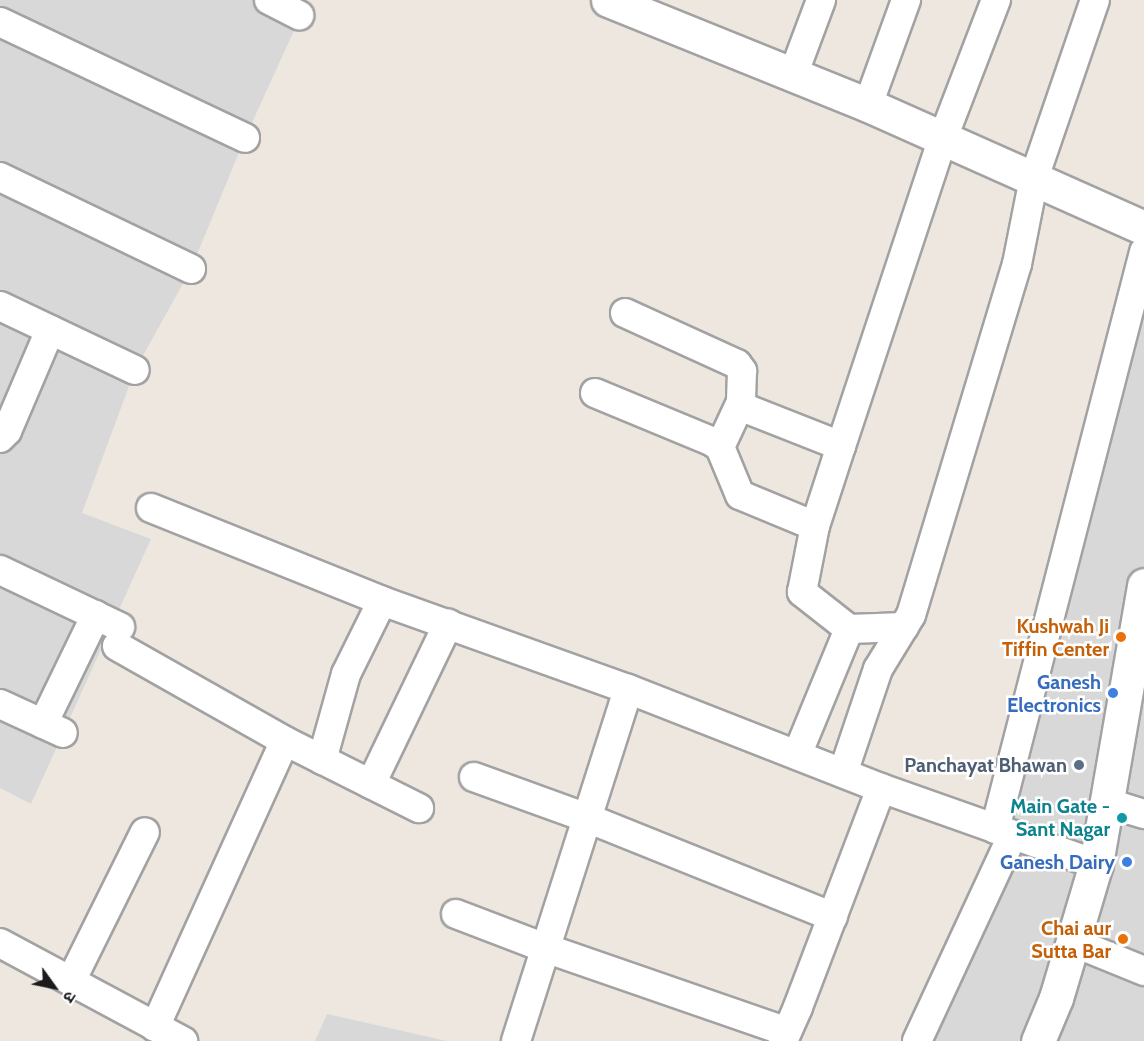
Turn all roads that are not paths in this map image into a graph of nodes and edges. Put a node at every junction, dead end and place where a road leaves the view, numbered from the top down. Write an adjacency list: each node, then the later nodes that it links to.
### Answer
1 (269, 0): 7 (street)
2 (608, 0): 9 (street)
3 (821, 0): 9 (street)
4 (906, 0): 10 (street)
5 (996, 0): 12 (street)
6 (1095, 0): 14 (street)
7 (299, 15)
8 (0, 22): 11 (street)
9 (793, 75): 10 (street)
10 (868, 105): 12 (street)
11 (245, 138)
12 (943, 138): 14 (street); 25 (street)
13 (0, 177): 17 (street)
14 (1034, 178): 15 (street); 33 (street)
15 (1144, 228)
16 (1144, 252): 51 (street)
17 (191, 269)
18 (0, 306): 20 (street)
19 (625, 313): 23 (street)
20 (50, 330): 21 (street); 24 (street)
21 (135, 370)
22 (595, 393): 26 (street)
23 (741, 402): 25 (street); 26 (street)
24 (0, 438)
25 (841, 446): 28 (street)
26 (720, 447): 28 (street)
27 (151, 508): 31 (street)
28 (815, 526): 34 (street)
29 (0, 570): 35 (street)
30 (1144, 585): 36 (street)
31 (382, 601): 32 (street); 41 (street)
32 (448, 624): 37 (street); 44 (street)
33 (904, 627): 34 (street); 42 (street)
34 (849, 629): 40 (street)
35 (111, 630): 38 (street); 39 (street)
36 (1137, 668): 46 (street)
37 (628, 689): 40 (street); 49 (street)
38 (0, 704)
39 (285, 741): 41 (street); 60 (street)
40 (797, 755): 42 (street)
41 (322, 760): 44 (street)
42 (843, 773): 45 (street)
43 (474, 777): 49 (street)
44 (371, 784): 47 (street)
45 (881, 788): 51 (street); 54 (street)
46 (1108, 803): 48 (street); 52 (street)
47 (419, 807)
48 (1144, 814)
49 (587, 818): 54 (street); 57 (street)
50 (145, 832): 59 (street)
51 (1003, 832): 52 (street); 64 (street)
52 (1096, 864): 55 (street)
53 (456, 914): 57 (street)
54 (833, 917): 61 (street)
55 (1073, 942): 58 (street); 65 (street)
56 (0, 943): 59 (street)
57 (545, 948): 61 (street); 63 (street)
58 (1144, 970)
59 (71, 981): 60 (street)
60 (155, 1027): 62 (street)
61 (785, 1036)
62 (183, 1041)
63 (516, 1041)
64 (917, 1041)
65 (1038, 1041)

